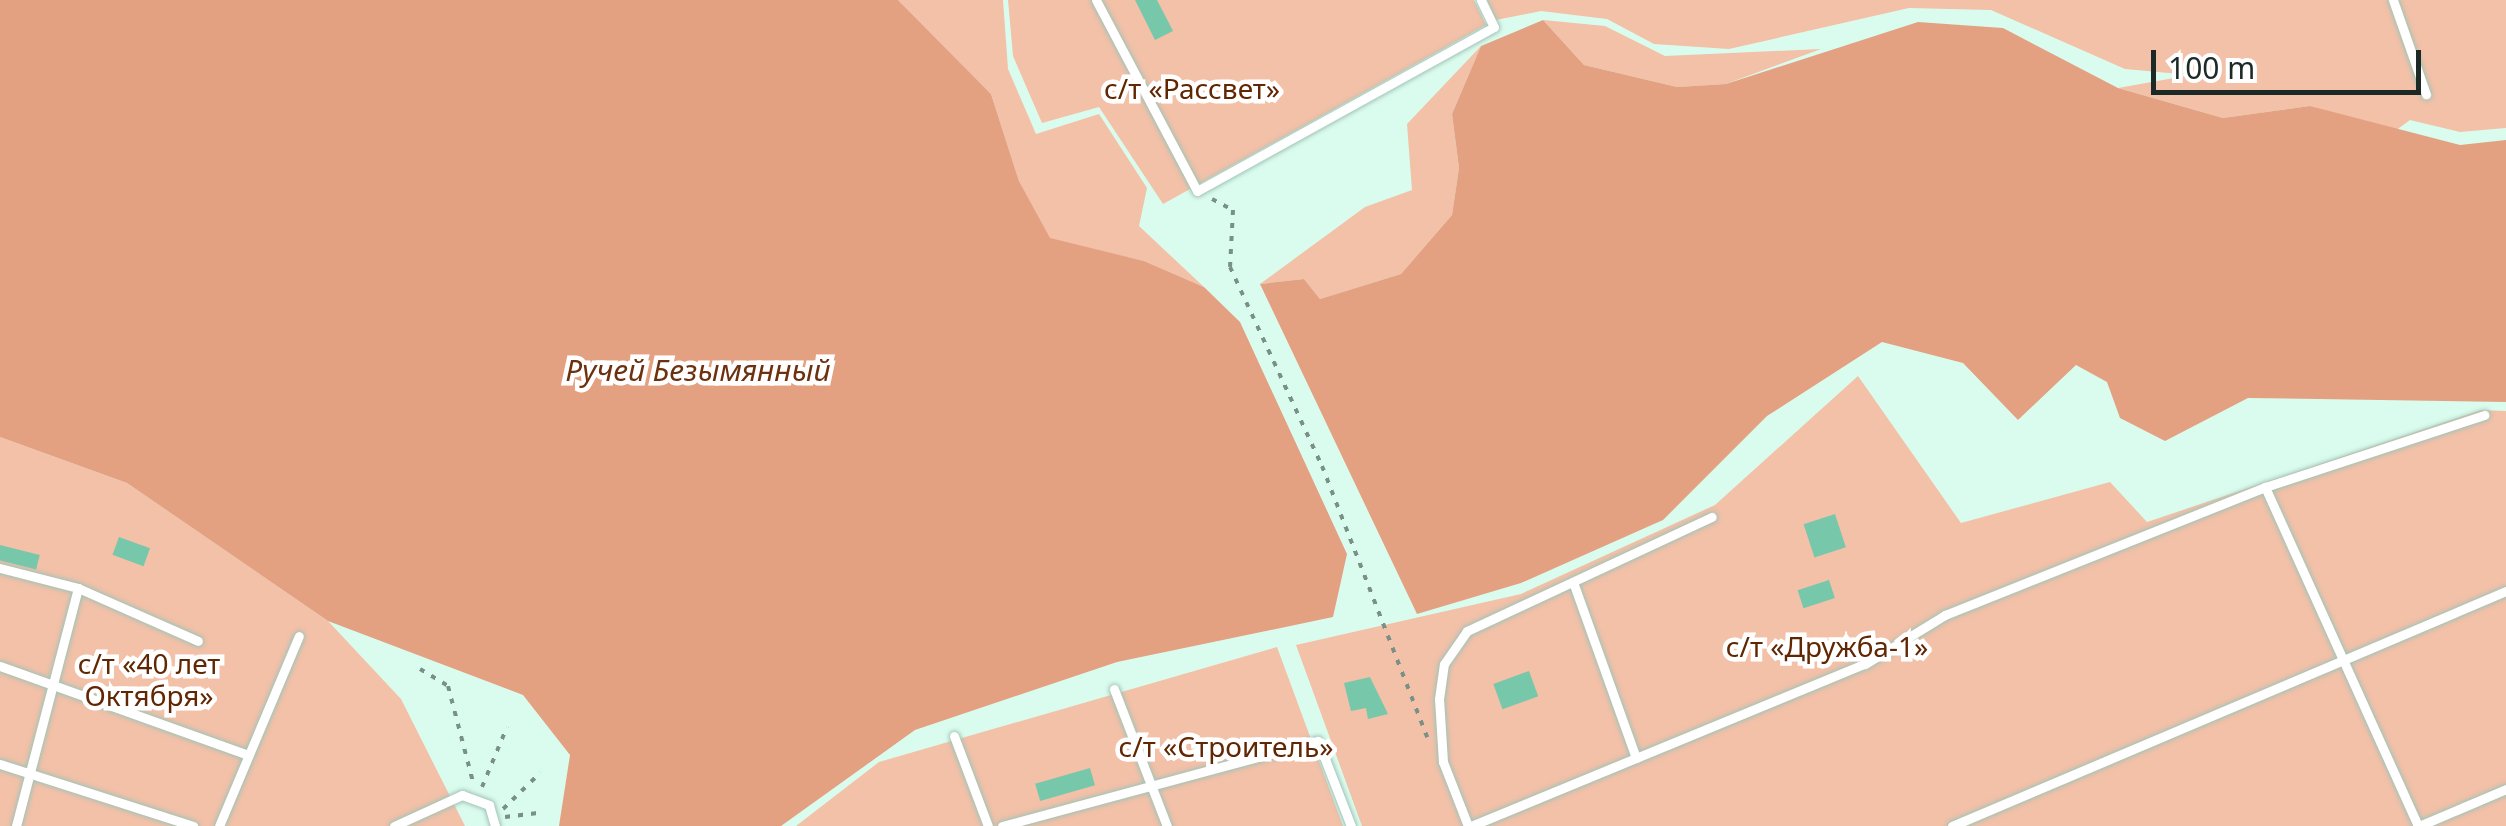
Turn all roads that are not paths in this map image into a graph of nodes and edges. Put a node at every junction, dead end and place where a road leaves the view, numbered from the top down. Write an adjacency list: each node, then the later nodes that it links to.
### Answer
1 (1096, 0): 2 (lane)
2 (1481, 0)
3 (2393, 0): 4 (lane)
4 (2426, 94)
5 (2484, 415): 6 (lane)
6 (2265, 487): 14 (lane); 20 (lane)
7 (1712, 517): 9 (lane)
8 (0, 568): 10 (lane)
9 (1573, 582): 20 (lane); 34 (lane)
10 (78, 588): 13 (lane); 16 (lane)
11 (2506, 590): 14 (lane)
12 (299, 636): 19 (lane)
13 (198, 641)
14 (2346, 659): 35 (lane); 36 (lane)
15 (0, 666): 16 (lane)
16 (53, 680): 19 (lane); 22 (lane)
17 (1114, 689): 23 (lane)
18 (954, 736): 30 (lane)
19 (248, 755): 28 (lane)
20 (1636, 758): 34 (lane)
21 (0, 764): 22 (lane)
22 (32, 772): 26 (lane); 27 (lane)
23 (1152, 786): 31 (lane); 32 (lane); 33 (lane)
24 (2506, 789): 36 (lane)
25 (494, 822): 29 (lane)
26 (16, 826)
27 (194, 826)
28 (219, 826)
29 (394, 826)
30 (988, 826)
31 (1002, 826)
32 (1167, 826)
33 (1351, 826)
34 (1469, 826)
35 (1952, 826)
36 (2419, 826)

